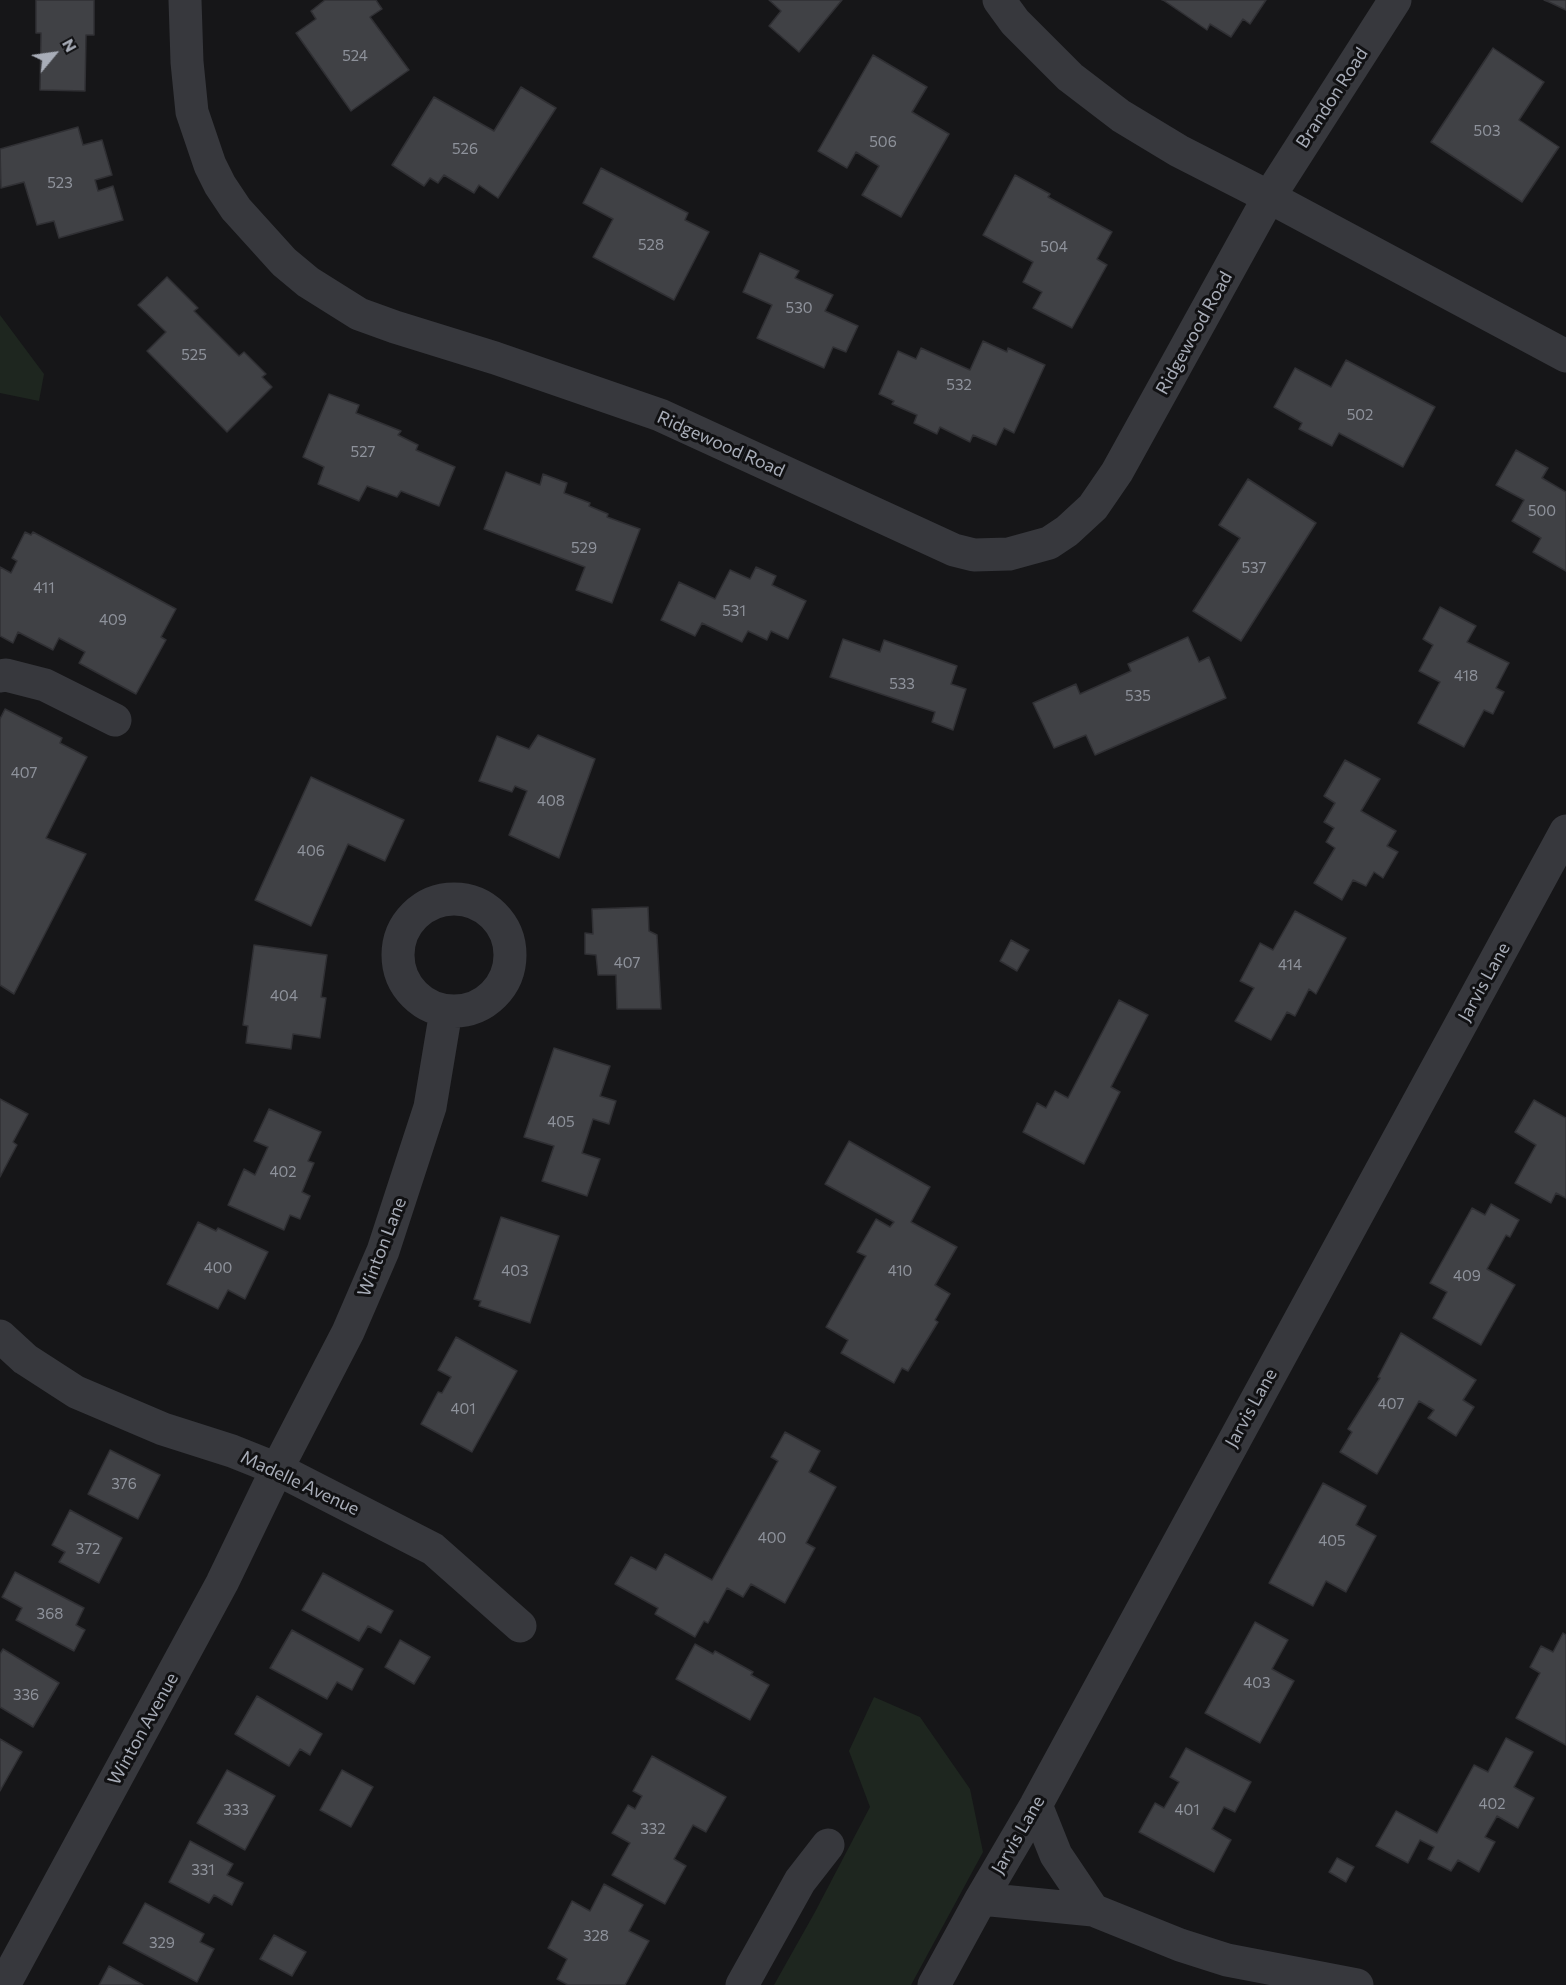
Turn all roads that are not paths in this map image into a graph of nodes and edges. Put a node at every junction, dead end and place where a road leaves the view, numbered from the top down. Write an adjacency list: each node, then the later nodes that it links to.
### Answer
1 (185, 0): 4 (street, Ridgewood Road)
2 (999, 0): 4 (street)
3 (1395, 0): 4 (street, Brandon Road)
4 (1269, 197): 5 (street)
5 (1566, 356)
6 (0, 676): 7 (street)
7 (114, 720)
8 (1566, 831): 13 (street, Jarvis Lane)
9 (446, 1011): 11 (street, Winton Lane)
10 (0, 1336): 11 (street, Madelle Avenue)
11 (277, 1469): 12 (street, Madelle Avenue); 17 (street, Winton Avenue)
12 (520, 1626)
13 (1036, 1805): 15 (street, Jarvis Lane); 16 (street)
14 (828, 1845): 18 (street)
15 (981, 1899): 16 (street); 19 (street, Jarvis Lane)
16 (1093, 1910): 20 (street)
17 (4, 1985)
18 (742, 1985)
19 (934, 1985)
20 (1357, 1985)

